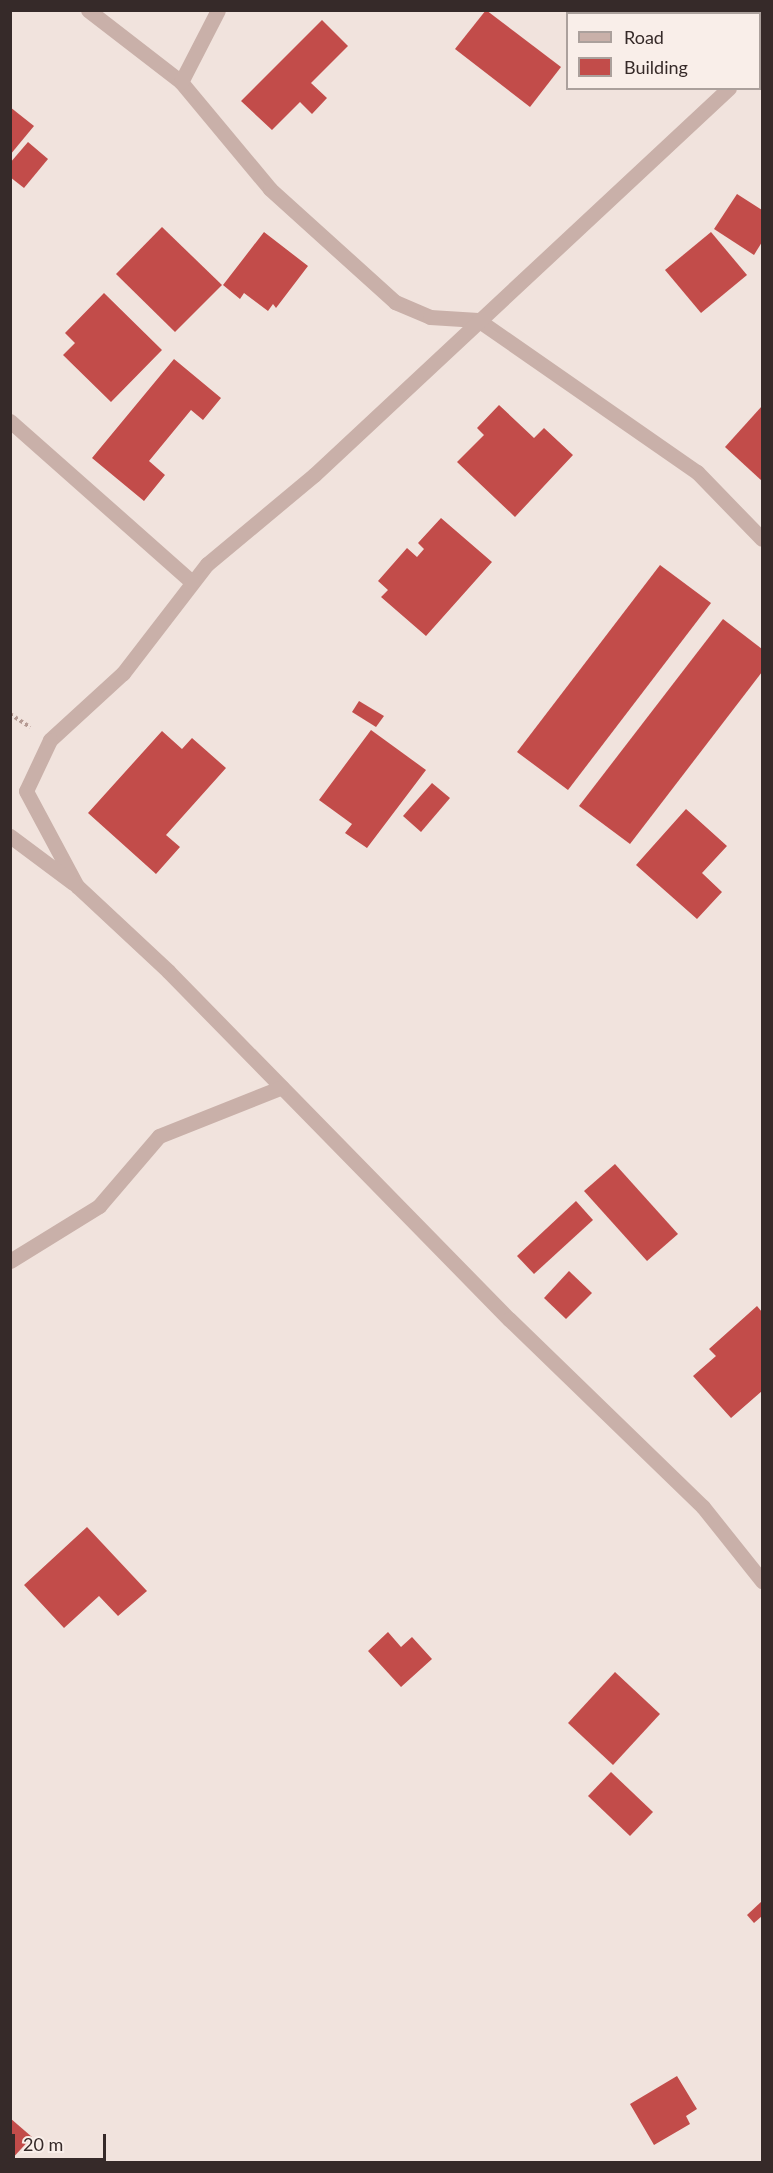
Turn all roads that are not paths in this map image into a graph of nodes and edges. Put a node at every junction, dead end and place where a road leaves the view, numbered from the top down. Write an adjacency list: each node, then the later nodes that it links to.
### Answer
1 (88, 10): 3 (street)
2 (218, 10): 3 (street)
3 (181, 82): 5 (street)
4 (727, 90): 5 (street)
5 (478, 320): 7 (street); 8 (street)
6 (10, 421): 8 (street)
7 (762, 538)
8 (192, 582): 10 (street)
9 (10, 836): 10 (street)
10 (77, 886): 11 (street)
11 (282, 1087): 12 (street); 13 (street)
12 (10, 1261)
13 (762, 1581)

